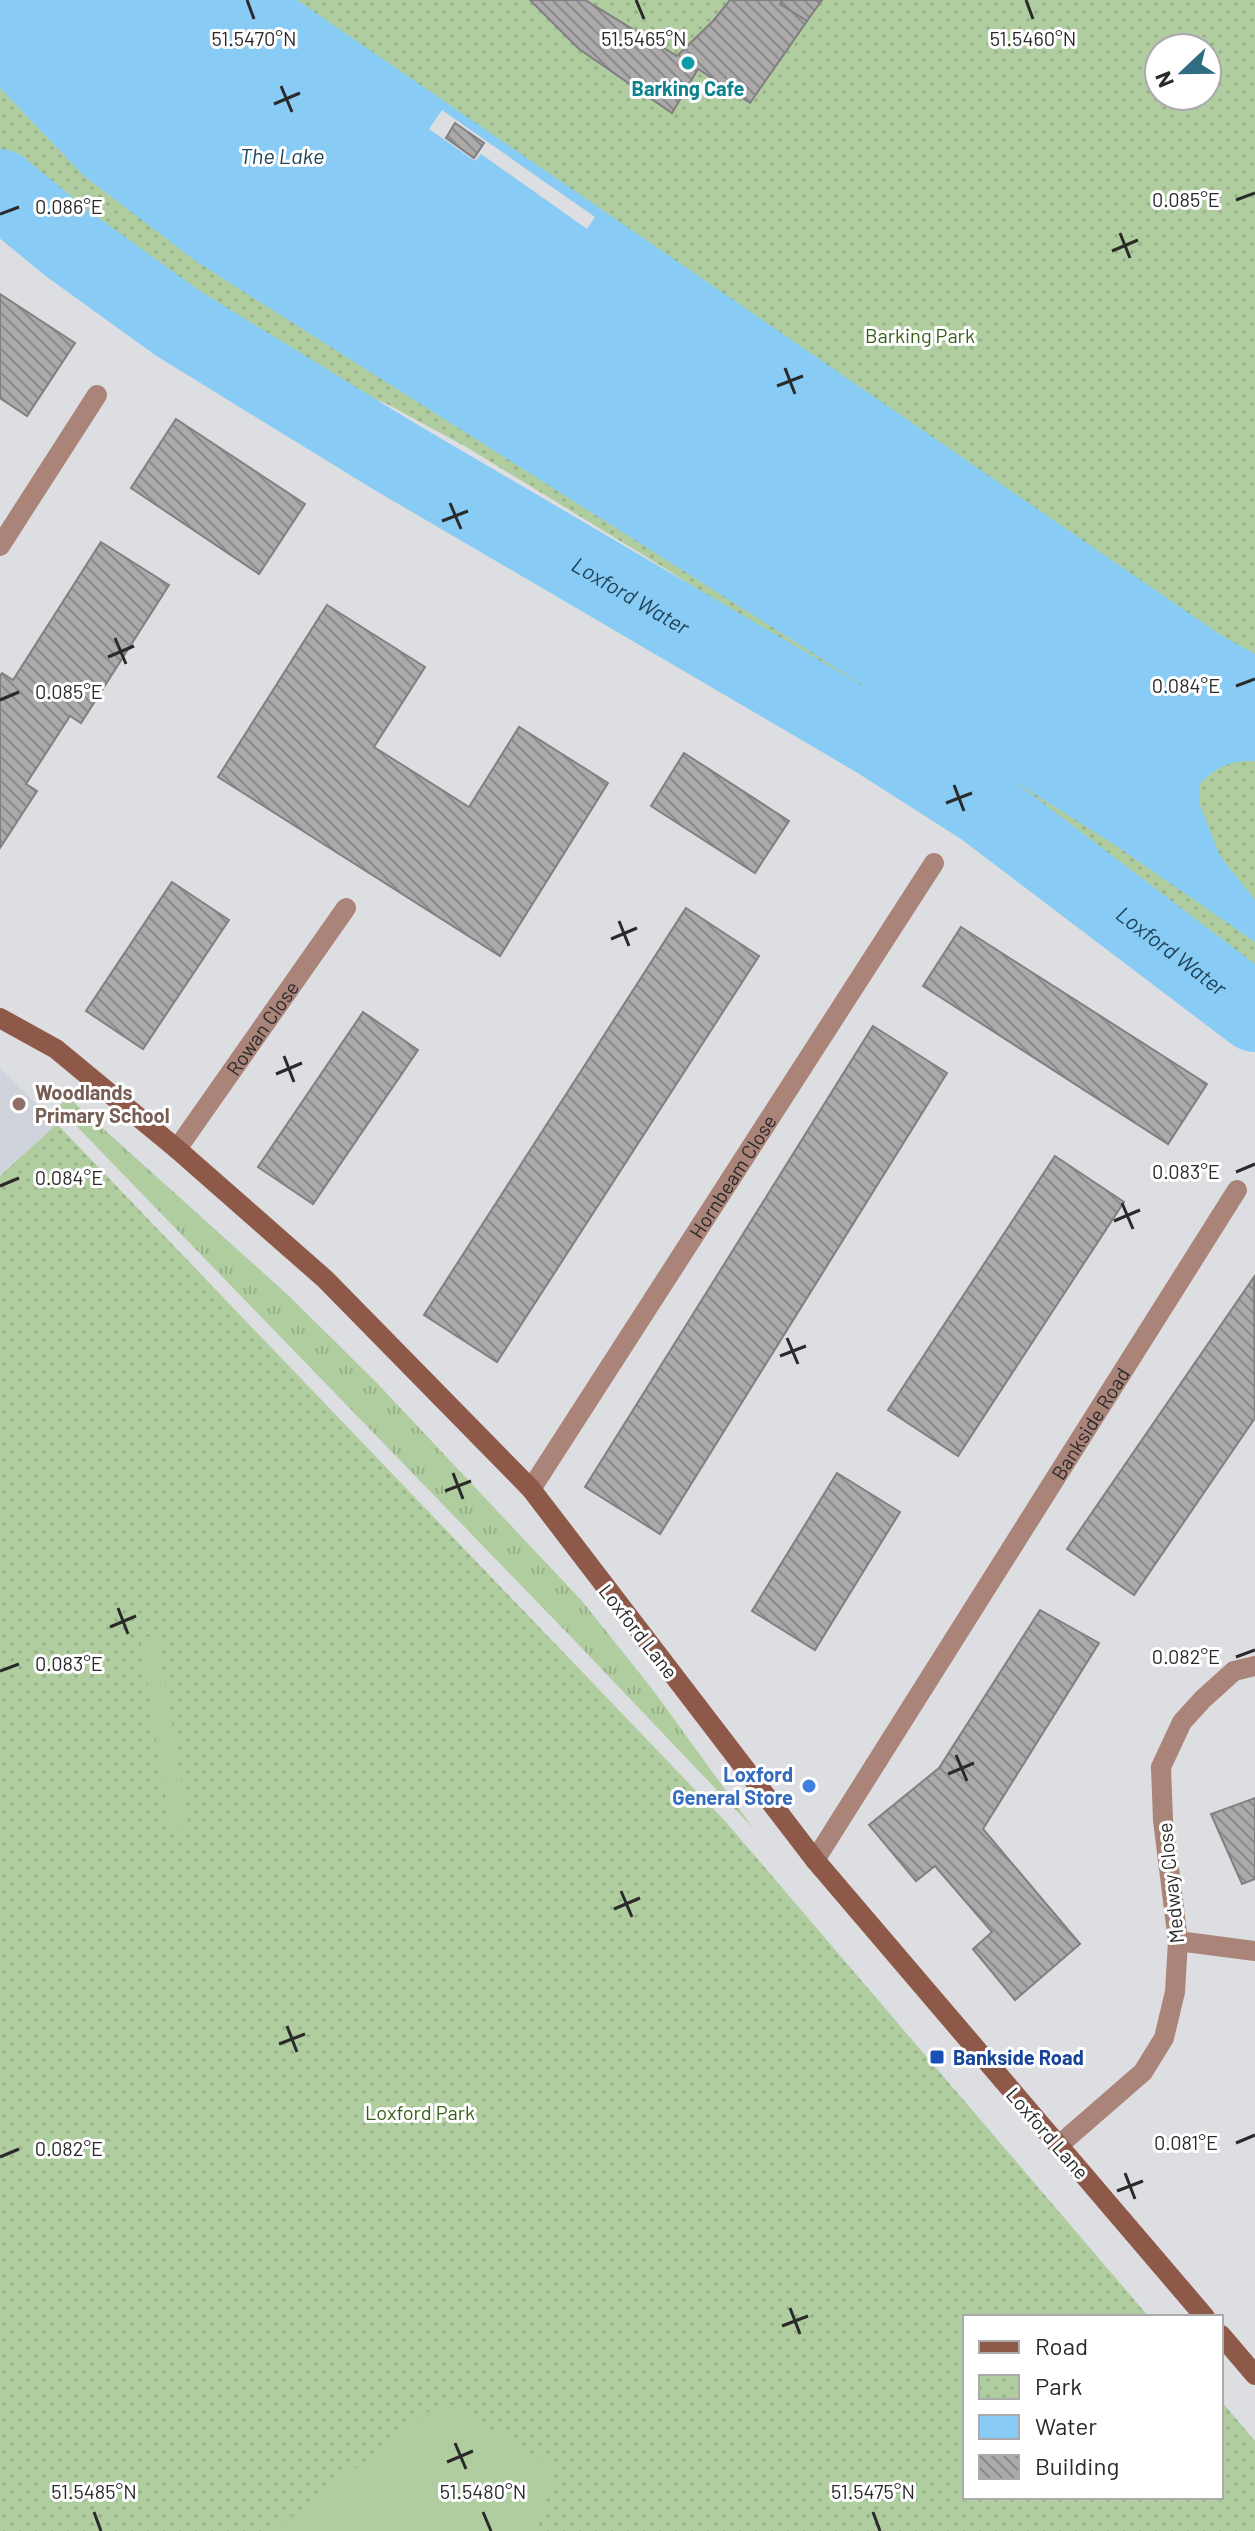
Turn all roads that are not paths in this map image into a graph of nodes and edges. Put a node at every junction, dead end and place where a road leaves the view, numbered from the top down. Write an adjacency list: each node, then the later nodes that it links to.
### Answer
1 (97, 395): 2 (street)
2 (0, 546)
3 (934, 863): 8 (street, Hornbeam Close)
4 (346, 908): 6 (street, Rowan Close)
5 (0, 1018): 6 (street, Loxford Lane)
6 (177, 1149): 8 (street, Loxford Lane)
7 (1237, 1190): 10 (street, Bankside Road)
8 (531, 1489): 10 (street, Loxford Lane)
9 (1255, 1666): 11 (street, Medway Close)
10 (815, 1860): 13 (street, Loxford Lane)
11 (1178, 1941): 12 (street); 13 (street, Medway Close)
12 (1255, 1951)
13 (1058, 2146): 14 (street, Loxford Lane)
14 (1203, 2315)
15 (1223, 2337): 16 (street)
16 (1255, 2375)

